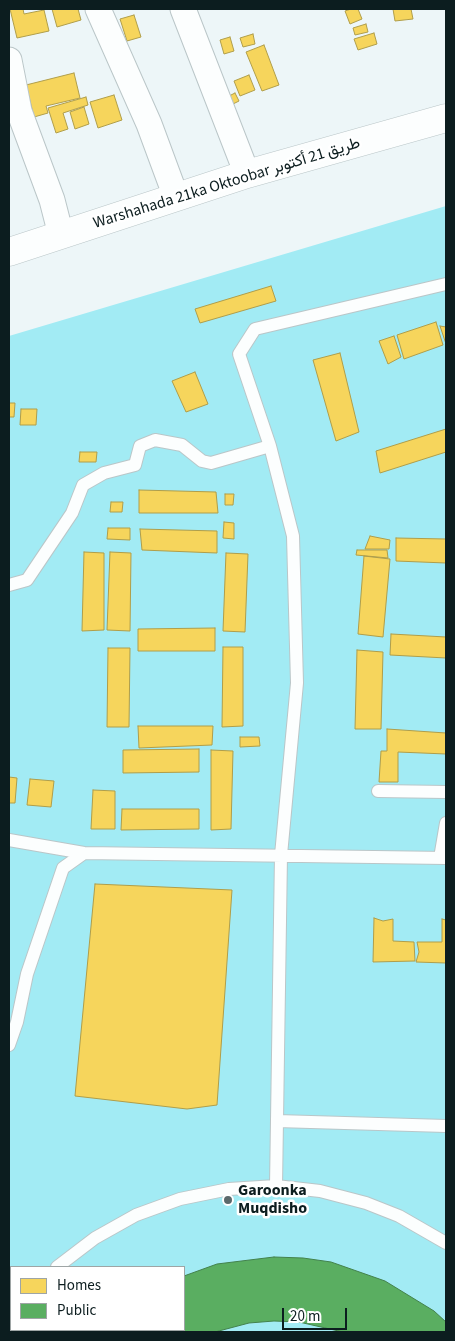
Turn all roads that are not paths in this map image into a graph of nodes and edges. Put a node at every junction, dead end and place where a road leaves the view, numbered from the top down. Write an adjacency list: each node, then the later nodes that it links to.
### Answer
1 (98, 9): 6 (street)
2 (183, 9): 5 (street)
3 (9, 60): 7 (street)
4 (446, 118): 5 (main road, Warshahada 21ka Oktoobar طريق 21 أكتوبر)
5 (247, 174): 6 (main road, Warshahada 21ka Oktoobar طريق 21 أكتوبر)
6 (176, 197): 7 (main road, Warshahada 21ka Oktoobar طريق 21 أكتوبر)
7 (61, 235): 8 (main road, Warshahada 21ka Oktoobar طريق 21 أكتوبر)
8 (9, 252)
9 (446, 284): 10 (lane)
10 (270, 446): 11 (lane); 17 (lane)
11 (9, 585)
12 (378, 790): 13 (lane)
13 (446, 792)
14 (446, 823): 18 (lane)
15 (9, 840): 16 (lane)
16 (84, 853): 17 (lane); 19 (lane)
17 (281, 855): 18 (lane); 20 (lane)
18 (443, 858)
19 (9, 1045)
20 (277, 1121): 21 (lane); 22 (lane)
21 (446, 1126)
22 (276, 1186): 23 (lane); 24 (lane)
23 (446, 1243)
24 (59, 1266)

